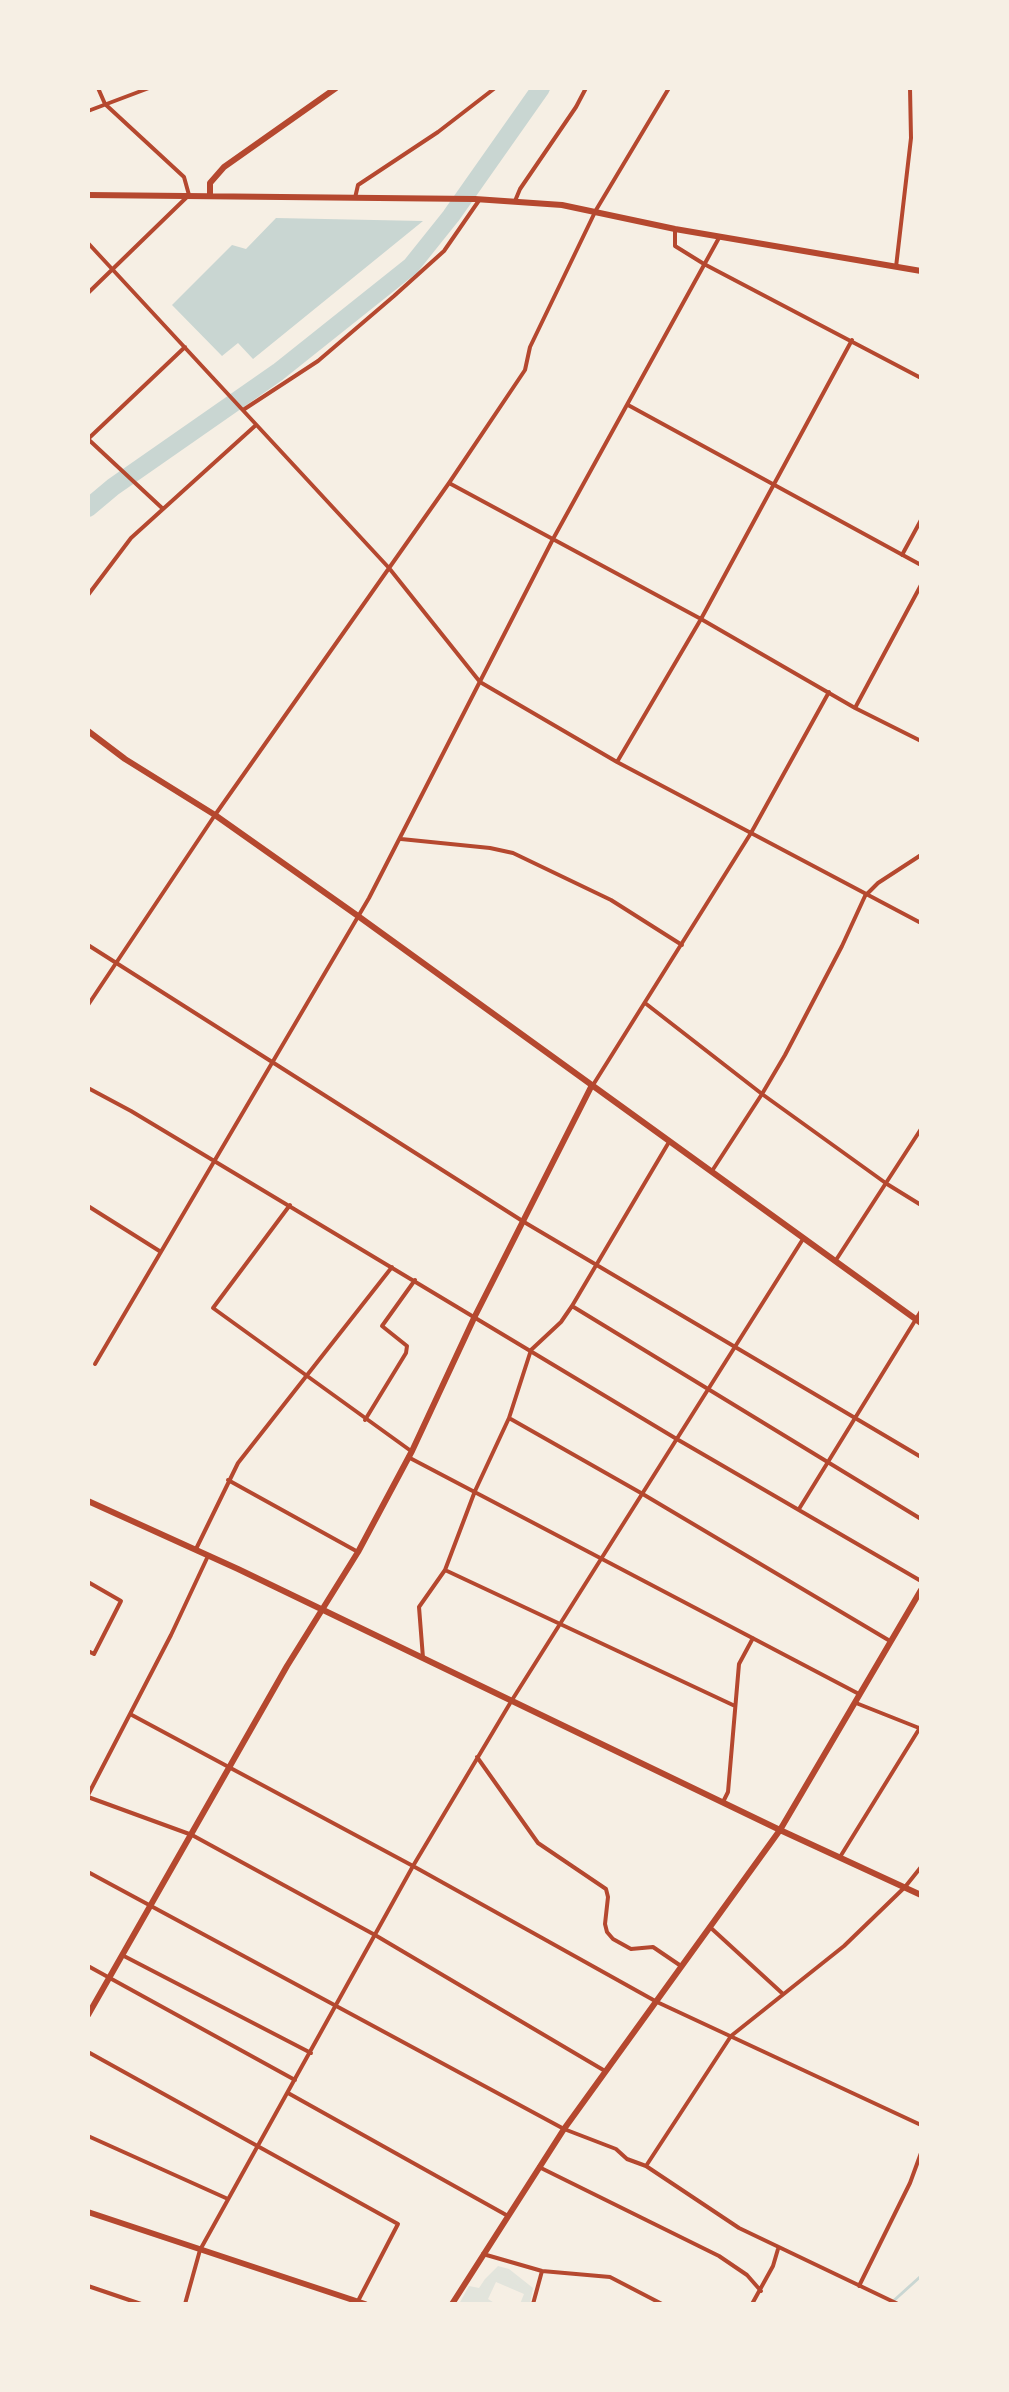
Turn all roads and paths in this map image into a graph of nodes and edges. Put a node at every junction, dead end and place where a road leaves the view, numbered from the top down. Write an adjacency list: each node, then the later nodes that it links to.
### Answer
1 (98, 88): 8 (street)
2 (149, 88): 8 (street)
3 (336, 88): 12 (street)
4 (495, 88): 13 (street)
5 (586, 88): 15 (street)
6 (669, 88): 16 (street)
7 (910, 88): 21 (street)
8 (105, 104): 9 (street); 11 (street)
9 (88, 111)
10 (88, 195): 11 (street)
11 (189, 195): 12 (street); 22 (street)
12 (210, 195): 13 (street)
13 (355, 198): 14 (street)
14 (478, 199): 15 (street); 29 (street)
15 (515, 201): 16 (street)
16 (596, 210): 17 (street); 32 (street)
17 (675, 229): 18 (street); 20 (street)
18 (720, 236): 20 (street); 21 (street)
19 (88, 243): 22 (street)
20 (704, 264): 25 (street); 28 (street)
21 (896, 267): 23 (street)
22 (112, 268): 24 (street); 26 (street)
23 (921, 271)
24 (88, 293)
25 (852, 340): 27 (street); 33 (street)
26 (185, 347): 29 (street); 31 (street)
27 (921, 378)
28 (628, 404): 33 (street); 36 (street)
29 (243, 410): 30 (street)
30 (256, 425): 34 (street); 39 (street)
31 (88, 439): 34 (street)
32 (449, 483): 36 (street); 39 (street)
33 (775, 485): 37 (street); 42 (street)
34 (163, 509): 41 (street)
35 (921, 520): 37 (street)
36 (553, 539): 42 (street); 43 (street)
37 (902, 555): 38 (street)
38 (921, 565)
39 (389, 568): 43 (street); 49 (street)
40 (921, 585): 45 (street)
41 (88, 595)
42 (701, 619): 44 (street); 48 (street)
43 (480, 682): 48 (street); 51 (street)
44 (829, 692): 45 (street); 50 (street)
45 (855, 708): 47 (street)
46 (88, 731): 49 (street)
47 (921, 741)
48 (617, 762): 50 (street)
49 (215, 815): 54 (street); 58 (street)
50 (751, 833): 53 (street); 57 (street)
51 (401, 839): 54 (street); 57 (street)
52 (921, 855): 53 (street)
53 (865, 896): 55 (street); 64 (street)
54 (358, 916): 61 (street); 62 (street)
55 (921, 923)
56 (88, 945): 58 (street)
57 (683, 946): 59 (street)
58 (117, 963): 60 (street); 61 (street)
59 (645, 1003): 62 (street); 64 (street)
60 (88, 1005)
61 (272, 1064): 67 (street); 73 (street)
62 (591, 1087): 66 (street); 73 (street)
63 (88, 1088): 67 (street)
64 (762, 1094): 68 (street); 69 (street)
65 (921, 1129): 69 (street)
66 (669, 1142): 68 (street); 77 (street)
67 (216, 1161): 70 (street); 75 (street)
68 (712, 1171): 74 (street)
69 (887, 1184): 71 (street); 76 (street)
70 (290, 1205): 78 (street); 87 (street)
71 (921, 1205)
72 (88, 1206): 75 (street)
73 (524, 1222): 77 (street); 82 (street)
74 (804, 1237): 76 (street); 84 (street)
75 (161, 1252): 86 (street)
76 (836, 1260): 83 (street)
77 (598, 1266): 80 (street); 84 (street)
78 (392, 1267): 79 (street); 87 (street)
79 (415, 1280): 82 (street); 91 (street)
80 (572, 1306): 85 (street); 88 (street)
81 (921, 1311): 83 (street)
82 (475, 1316): 85 (street); 93 (street)
83 (918, 1321): 90 (street)
84 (735, 1347): 88 (street); 90 (street)
85 (531, 1350): 89 (street); 92 (street)
86 (95, 1364)
87 (305, 1375): 91 (street); 96 (street)
88 (708, 1389): 92 (street); 95 (street)
89 (509, 1418): 97 (street); 98 (street)
90 (856, 1418): 94 (street); 95 (street)
91 (365, 1420): 93 (street)
92 (677, 1439): 98 (street); 100 (street)
93 (410, 1454): 97 (street); 103 (street)
94 (921, 1457)
95 (828, 1463): 100 (street); 101 (street)
96 (228, 1480): 102 (street); 103 (street)
97 (475, 1491): 105 (street); 106 (street)
98 (641, 1493): 105 (street); 113 (street)
99 (88, 1501): 102 (street)
100 (799, 1509): 107 (street)
101 (921, 1519)
102 (196, 1550): 104 (street)
103 (358, 1552): 110 (street)
104 (208, 1556): 110 (street); 120 (street)
105 (602, 1557): 111 (street); 112 (street)
106 (445, 1570): 111 (street); 115 (street)
107 (921, 1581)
108 (88, 1582): 114 (street)
109 (921, 1590): 113 (street)
110 (322, 1610): 115 (street); 123 (street)
111 (561, 1623): 117 (street); 119 (street)
112 (753, 1637): 116 (street); 119 (street)
113 (890, 1642): 116 (street)
114 (88, 1651)
115 (423, 1658): 117 (street)
116 (859, 1694): 118 (street)
117 (512, 1700): 122 (street); 125 (street)
118 (856, 1703): 121 (street); 126 (street)
119 (735, 1706): 125 (street)
120 (130, 1714): 123 (street); 124 (street)
121 (920, 1728): 128 (street)
122 (477, 1757): 129 (street); 139 (street)
123 (229, 1768): 127 (street); 129 (street)
124 (88, 1796): 127 (street)
125 (723, 1802): 126 (street)
126 (780, 1830): 128 (street); 135 (street)
127 (192, 1835): 134 (street); 136 (street)
128 (840, 1857): 132 (street)
129 (413, 1866): 136 (street); 142 (street)
130 (921, 1867): 132 (street)
131 (88, 1872): 134 (street)
132 (905, 1887): 133 (street); 141 (street)
133 (921, 1895)
134 (151, 1905): 137 (street); 143 (street)
135 (711, 1928): 139 (street); 141 (street)
136 (375, 1935): 143 (street); 148 (street)
137 (122, 1955): 140 (street); 147 (street)
138 (88, 1966): 140 (street)
139 (683, 1968): 142 (street)
140 (109, 1977): 144 (street); 149 (street)
141 (783, 1994): 145 (street)
142 (657, 2002): 145 (street); 148 (street)
143 (337, 2006): 147 (street); 152 (street)
144 (88, 2015)
145 (731, 2036): 151 (street); 156 (street)
146 (88, 2052): 154 (street)
147 (311, 2053): 149 (street)
148 (607, 2072): 152 (street)
149 (295, 2080): 150 (street)
150 (288, 2093): 154 (street); 160 (street)
151 (921, 2125)
152 (564, 2129): 156 (street); 157 (street)
153 (88, 2136): 158 (street)
154 (259, 2146): 158 (street); 168 (street)
155 (921, 2153): 166 (street)
156 (646, 2166): 161 (street)
157 (539, 2167): 160 (street); 167 (street)
158 (228, 2200): 162 (street)
159 (88, 2212): 162 (street)
160 (508, 2216): 163 (street)
161 (778, 2249): 166 (street); 167 (street)
162 (200, 2250): 168 (street); 170 (street)
163 (483, 2254): 164 (street); 171 (street)
164 (542, 2271): 172 (street); 173 (street)
165 (88, 2286): 169 (street)
166 (859, 2286): 175 (street)
167 (761, 2291): 174 (street)
168 (362, 2303)
169 (141, 2304)
170 (185, 2304)
171 (452, 2304)
172 (533, 2304)
173 (662, 2304)
174 (752, 2304)
175 (898, 2304)

